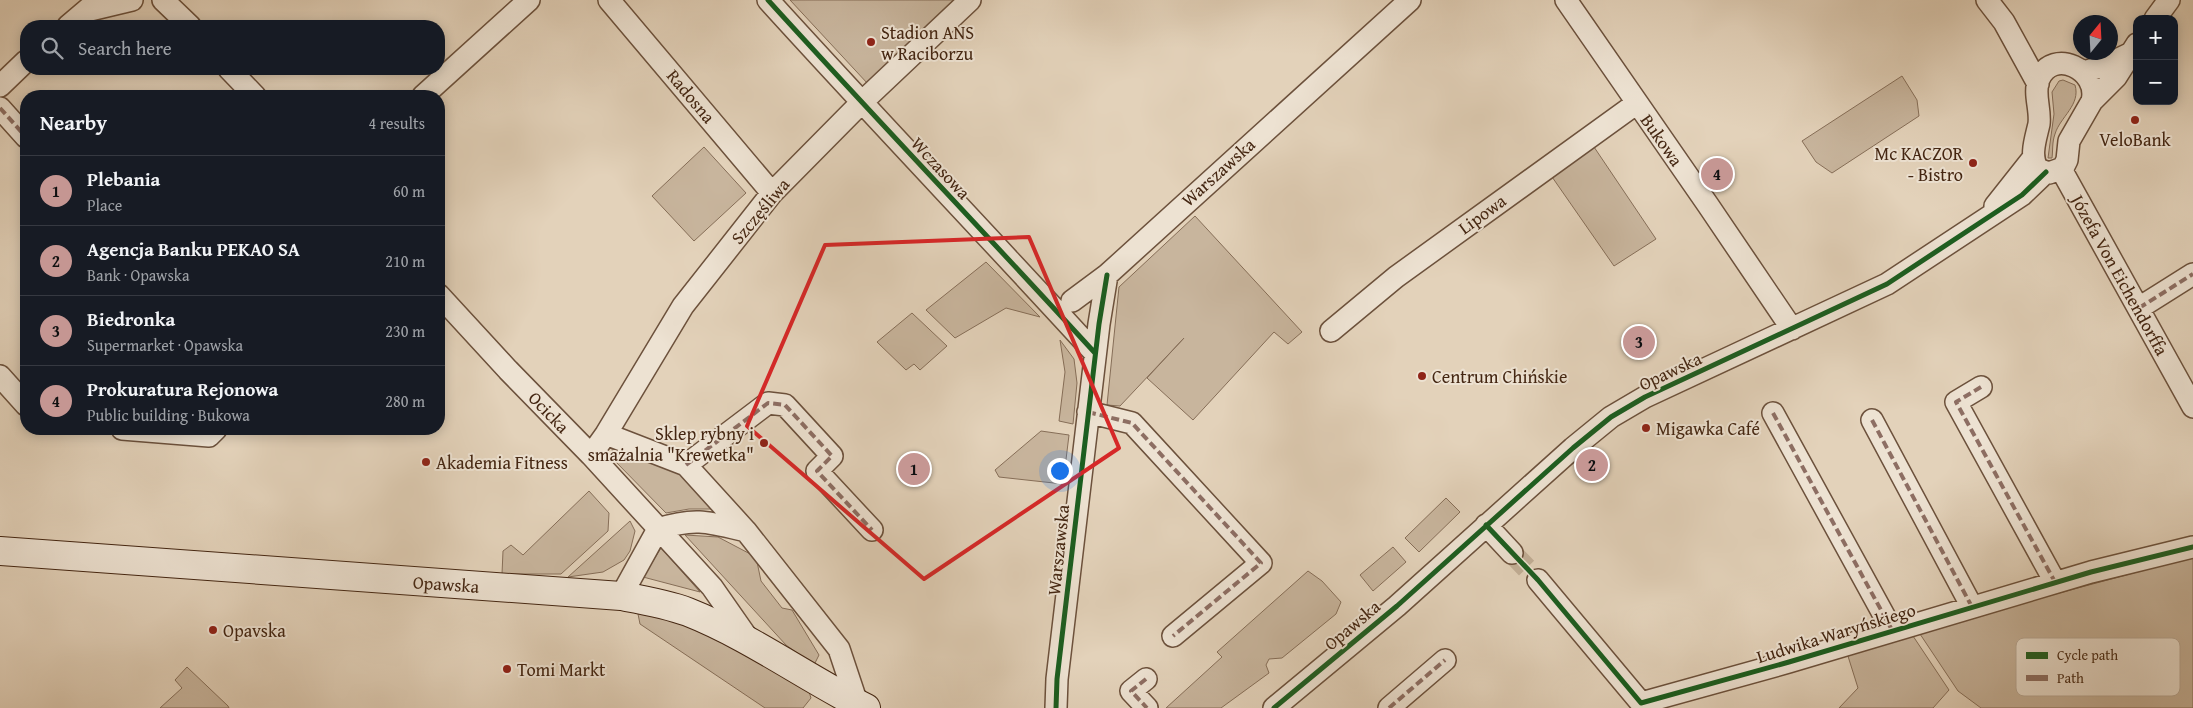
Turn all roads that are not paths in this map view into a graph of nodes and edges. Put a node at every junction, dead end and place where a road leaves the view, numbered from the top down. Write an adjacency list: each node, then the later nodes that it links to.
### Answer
1 (132, 0): 11 (street)
2 (529, 0): 24 (street)
3 (609, 0): 31 (street, Radosna)
4 (768, 0): 26 (street, Wczasowa)
5 (970, 0): 26 (street, Szczęśliwa)
6 (1410, 0): 33 (street, Warszawska)
7 (1566, 0): 27 (street, Bukowa)
8 (1988, 0): 15 (street)
9 (2169, 0): 12 (street)
10 (162, 2): 14 (street)
11 (91, 4): 13 (street)
12 (2158, 15)
13 (74, 20)
14 (183, 20)
15 (2004, 22): 17 (street); 21 (street)
16 (2133, 49): 19 (street, Opawska); 25 (street, Opawska)
17 (2060, 64): 19 (street); 21 (street)
18 (20, 67): 22 (street)
19 (2083, 72): 25 (street)
20 (235, 75): 23 (street)
21 (2038, 84): 30 (street, Opawska)
22 (0, 86)
23 (249, 90)
24 (430, 90)
25 (2092, 101): 30 (street, Opawska)
26 (861, 103): 31 (street, Szczęśliwa); 36 (street, Wczasowa)
27 (1637, 103): 40 (street, Bukowa); 41 (street, Lipowa)
28 (0, 108): 29 (street)
29 (20, 130)
30 (2047, 166): 37 (street, Józefa Von Eichendorffa); 40 (street, Opawska)
31 (772, 193): 50 (street, Szczęśliwa)
32 (2193, 274): 37 (street)
33 (1106, 276): 34 (street); 38 (street, Warszawska)
34 (1072, 300): 36 (street); 38 (street)
35 (445, 302): 53 (street, Ocicka)
36 (1050, 302): 39 (street, Wczasowa)
37 (2139, 308): 46 (street, Józefa Von Eichendorffa)
38 (1100, 314): 39 (street); 42 (street, Warszawska)
39 (1067, 322): 42 (street, Wczasowa)
40 (1792, 329): 55 (street, Opawska)
41 (1331, 331)
42 (1095, 353): 47 (street, Warszawska)
43 (0, 376): 45 (street)
44 (1981, 387): 63 (street)
45 (20, 399)
46 (2193, 407)
47 (1088, 412): 67 (street); 73 (street, Warszawska)
48 (1773, 413): 66 (street)
49 (1872, 420): 65 (street)
50 (606, 434): 53 (street, Szczęśliwa); 54 (street)
51 (197, 435): 52 (street)
52 (210, 435)
53 (591, 455): 56 (street, Ocicka)
54 (686, 466): 57 (street); 58 (street)
55 (1486, 525): 61 (street); 75 (street, Opawska)
56 (658, 529): 58 (street); 64 (street); 68 (street, Ocicka)
57 (872, 530)
58 (746, 531): 71 (street)
59 (2193, 547): 63 (street, Ludwika Waryńskiego)
60 (0, 551): 64 (main road, Opawska)
61 (1512, 553)
62 (1538, 580): 72 (street, Ludwika Waryńskiego)
63 (2055, 582): 65 (street, Ludwika Waryńskiego)
64 (621, 596): 68 (main road, Opawska)
65 (1972, 607): 66 (street, Ludwika Waryńskiego)
66 (1892, 630): 72 (street, Ludwika Waryńskiego)
67 (1173, 636)
68 (749, 640): 71 (main road, Opawska)
69 (1445, 660): 76 (street)
70 (1146, 679): 74 (street)
71 (857, 706)
72 (1640, 706)
73 (1056, 708)
74 (1147, 708)
75 (1274, 708)
76 (1390, 708)

